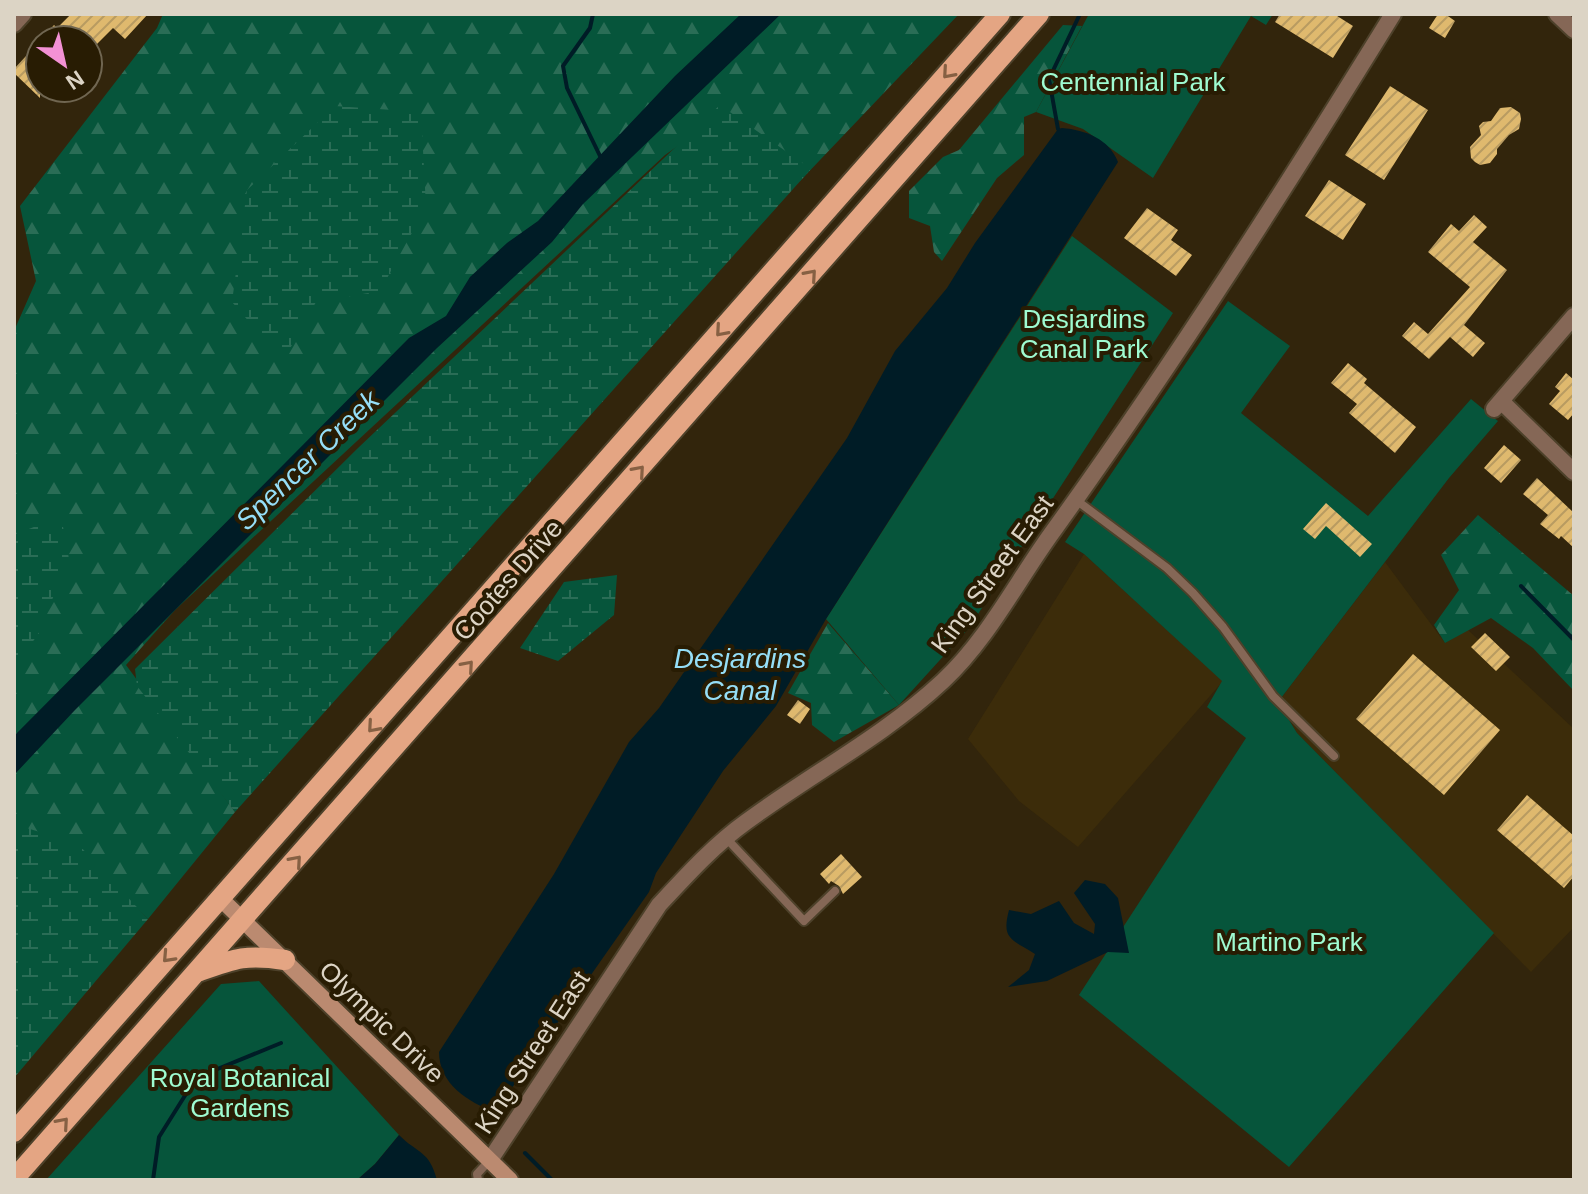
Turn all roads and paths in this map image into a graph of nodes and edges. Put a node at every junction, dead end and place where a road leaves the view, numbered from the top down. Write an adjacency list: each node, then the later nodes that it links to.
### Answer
1 (23, 14): 6 (street)
2 (1000, 14): 14 (main road, Cootes Drive, one-way to 14)
3 (1039, 14): 15 (main road, Cootes Drive, one-way to 3)
4 (1393, 14): 10 (street, King Street East)
5 (1557, 14): 7 (street)
6 (14, 24)
7 (1574, 30)
8 (1574, 316): 9 (street)
9 (1574, 472)
10 (1076, 499): 11 (lane); 12 (street, King Street East)
11 (1334, 756)
12 (727, 839): 13 (lane); 19 (street, King Street East)
13 (835, 891)
14 (221, 899): 15 (main road, Olympic Drive); 18 (main road, Cootes Drive, one-way to 18)
15 (245, 920): 16 (main road, Olympic Drive); 17 (main road, Cootes Drive)
16 (285, 960): 17 (main road); 19 (main road, Olympic Drive)
17 (196, 972): 20 (main road, Cootes Drive, one-way to 17)
18 (14, 1132)
19 (490, 1160): 21 (lane); 22 (main road, Olympic Drive)
20 (14, 1179)
21 (478, 1180)
22 (510, 1180)

